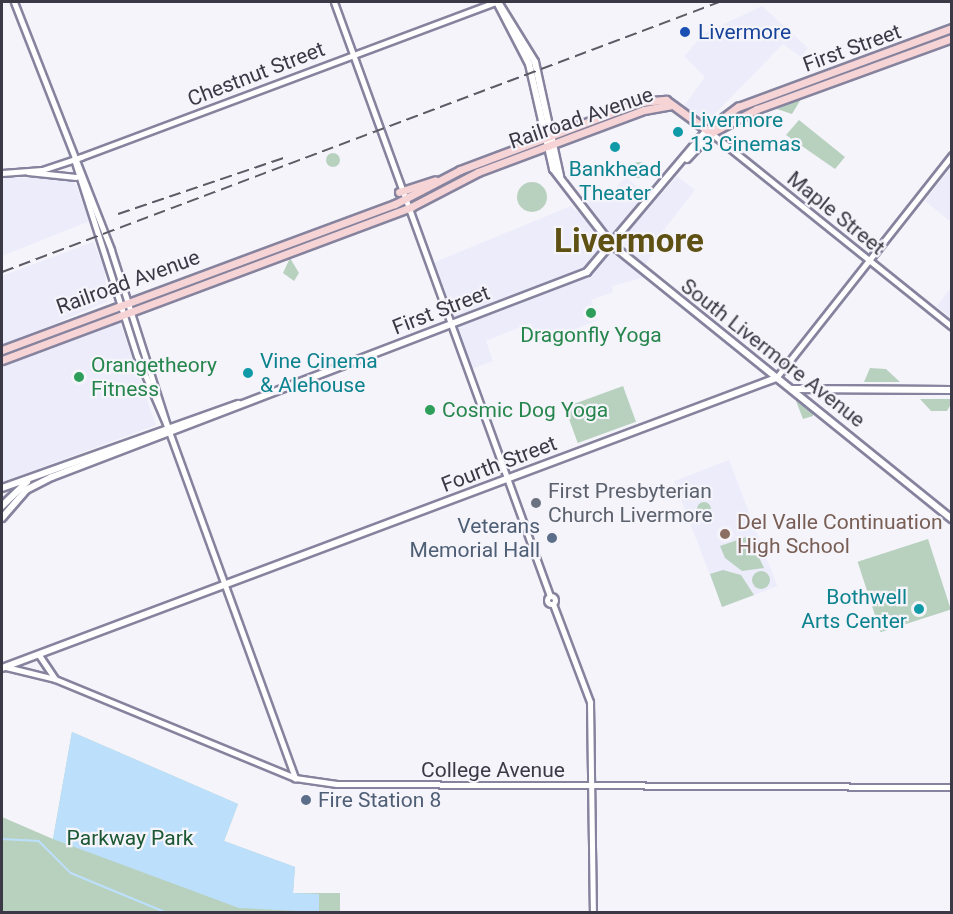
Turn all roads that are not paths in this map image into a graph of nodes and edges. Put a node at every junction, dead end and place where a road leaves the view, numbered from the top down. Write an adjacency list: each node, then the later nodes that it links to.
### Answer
1 (14, 2): 11 (street)
2 (334, 2): 6 (street)
3 (497, 2): 6 (street, Chestnut Street); 9 (main road, South Livermore Avenue)
4 (951, 28): 8 (main road, First Street)
5 (951, 38): 8 (main road, First Street)
6 (354, 55): 11 (street, Chestnut Street); 16 (street)
7 (671, 105): 8 (main road, Maple Street); 9 (main road, Railroad Avenue)
8 (709, 131): 18 (main road, First Street); 19 (street, Maple Street)
9 (550, 140): 14 (main road, Railroad Avenue); 17 (main road, Railroad Avenue); 18 (main road, South Livermore Avenue)
10 (951, 155): 19 (street)
11 (74, 159): 13 (street, Chestnut Street); 15 (street); 20 (street)
12 (2, 172): 13 (street)
13 (27, 172): 15 (street)
14 (449, 175): 16 (main road); 17 (main road, Railroad Avenue)
15 (76, 177): 20 (street)
16 (399, 192): 17 (street)
17 (404, 205): 20 (main road, Railroad Avenue); 21 (street)
18 (611, 244): 21 (main road, First Street); 25 (main road, South Livermore Avenue)
19 (868, 260): 22 (street, Maple Street); 25 (street)
20 (123, 306): 23 (main road, Railroad Avenue); 24 (main road, Railroad Avenue); 28 (street)
21 (448, 324): 28 (main road, First Street); 30 (street)
22 (951, 327)
23 (2, 350)
24 (2, 360)
25 (776, 378): 26 (main road, South Livermore Avenue); 30 (main road, Fourth Street)
26 (791, 389): 27 (main road); 34 (main road, South Livermore Avenue)
27 (951, 390)
28 (168, 430): 29 (main road, First Street); 32 (main road, First Street); 35 (street)
29 (33, 478): 31 (main road, First Street); 32 (main road, First Street)
30 (507, 479): 35 (main road, Fourth Street); 41 (street)
31 (2, 488)
32 (5, 502): 33 (main road)
33 (2, 518)
34 (951, 519)
35 (227, 584): 36 (main road, Fourth Street); 40 (street)
36 (39, 654): 37 (main road, Fourth Street); 38 (street); 39 (street)
37 (3, 668): 38 (street, College Avenue)
38 (40, 675): 39 (street, College Avenue)
39 (55, 679): 40 (street, College Avenue)
40 (295, 778): 41 (street, College Avenue)
41 (591, 786): 42 (street, College Avenue); 43 (street)
42 (951, 787)
43 (593, 912)

